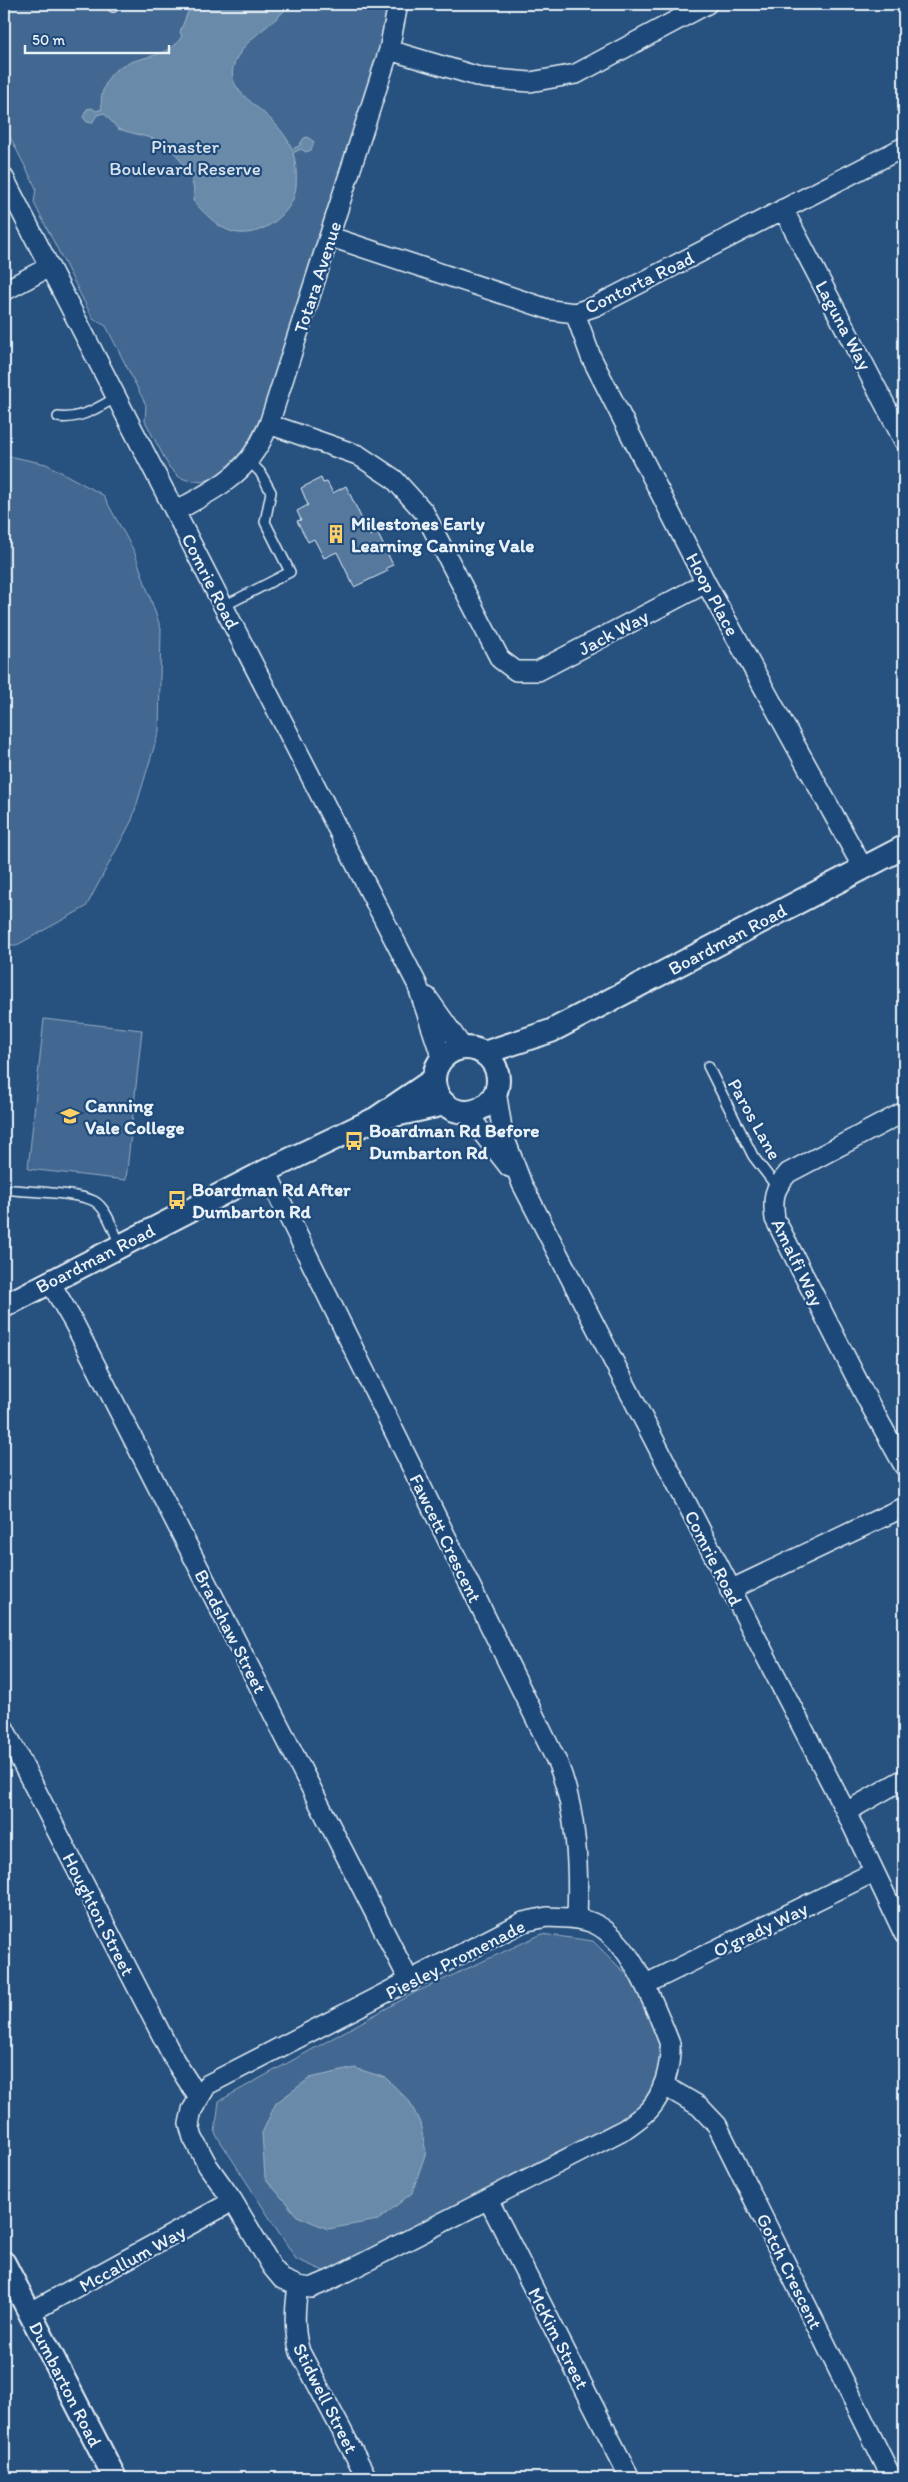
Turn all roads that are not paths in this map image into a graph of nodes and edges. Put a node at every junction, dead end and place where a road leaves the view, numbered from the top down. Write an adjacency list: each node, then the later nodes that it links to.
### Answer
1 (398, 4): 3 (street, Totara Avenue)
2 (707, 4): 3 (street)
3 (389, 50): 7 (street, Totara Avenue)
4 (904, 147): 6 (street, Contorta Road)
5 (4, 178): 8 (street, Comrie Road)
6 (783, 209): 10 (street, Contorta Road); 14 (street, Laguna Way)
7 (331, 237): 10 (street, Contorta Road); 13 (street, Totara Avenue)
8 (49, 267): 9 (street); 11 (street, Comrie Road)
9 (4, 291)
10 (575, 313): 17 (street, Hoop Place)
11 (116, 397): 12 (lane); 16 (street, Comrie Road)
12 (58, 417)
13 (269, 424): 15 (street, Totara Avenue); 17 (street, Jack Way)
14 (904, 441)
15 (248, 460): 16 (street, Totara Avenue); 18 (lane)
16 (176, 511): 18 (street, Comrie Road)
17 (706, 582): 20 (street, Hoop Place)
18 (224, 606): 21 (street, Comrie Road)
19 (904, 847): 20 (street, Boardman Road)
20 (863, 868): 22 (street, Boardman Road)
21 (417, 984): 23 (street, Comrie Road); 26 (street, Comrie Road)
22 (551, 1031): 24 (street, Boardman Road); 27 (street, Boardman Road)
23 (463, 1048): 24 (street); 26 (street, Boardman Road)
24 (484, 1053): 27 (street)
25 (708, 1066): 33 (lane, Paros Lane)
26 (438, 1069): 28 (street); 30 (street, Boardman Road)
27 (497, 1085): 28 (street, Boardman Road); 32 (street, Comrie Road)
28 (456, 1108): 30 (street, Boardman Road); 32 (street, Comrie Road)
29 (904, 1112): 33 (street)
30 (375, 1119): 31 (street, Boardman Road)
31 (266, 1171): 35 (street, Boardman Road); 45 (street, Fawcett Crescent)
32 (522, 1184): 40 (street, Comrie Road)
33 (776, 1186): 38 (street, Amalfi Way)
34 (4, 1190): 35 (lane)
35 (120, 1246): 36 (street, Boardman Road)
36 (50, 1282): 37 (street, Boardman Road); 47 (street, Bradshaw Street)
37 (4, 1306)
38 (904, 1466)
39 (904, 1507): 40 (street)
40 (730, 1590): 43 (street, Comrie Road)
41 (4, 1728): 50 (street, Houghton Street)
42 (904, 1779): 43 (street)
43 (846, 1812): 44 (street, Comrie Road)
44 (874, 1872): 46 (street, Comrie Road); 48 (street, O'grady Way)
45 (578, 1918): 47 (street, Piesley Promenade); 48 (street, Piesley Promenade)
46 (904, 1934)
47 (410, 1982): 50 (street, Piesley Promenade)
48 (646, 1984): 49 (street, Piesley Promenade)
49 (663, 2085): 51 (street, Piesley Promenade); 59 (street, Gotch Crescent)
50 (198, 2097): 52 (street, Piesley Promenade)
51 (488, 2199): 54 (street, Piesley Promenade); 58 (street, McKim Street)
52 (233, 2201): 54 (street, Piesley Promenade); 55 (street, Mccallum Way)
53 (4, 2263): 55 (street, Dumbarton Road)
54 (298, 2286): 57 (street, Stidwell Street)
55 (30, 2313): 56 (street, Dumbarton Road)
56 (115, 2478)
57 (367, 2478)
58 (630, 2478)
59 (892, 2478)

